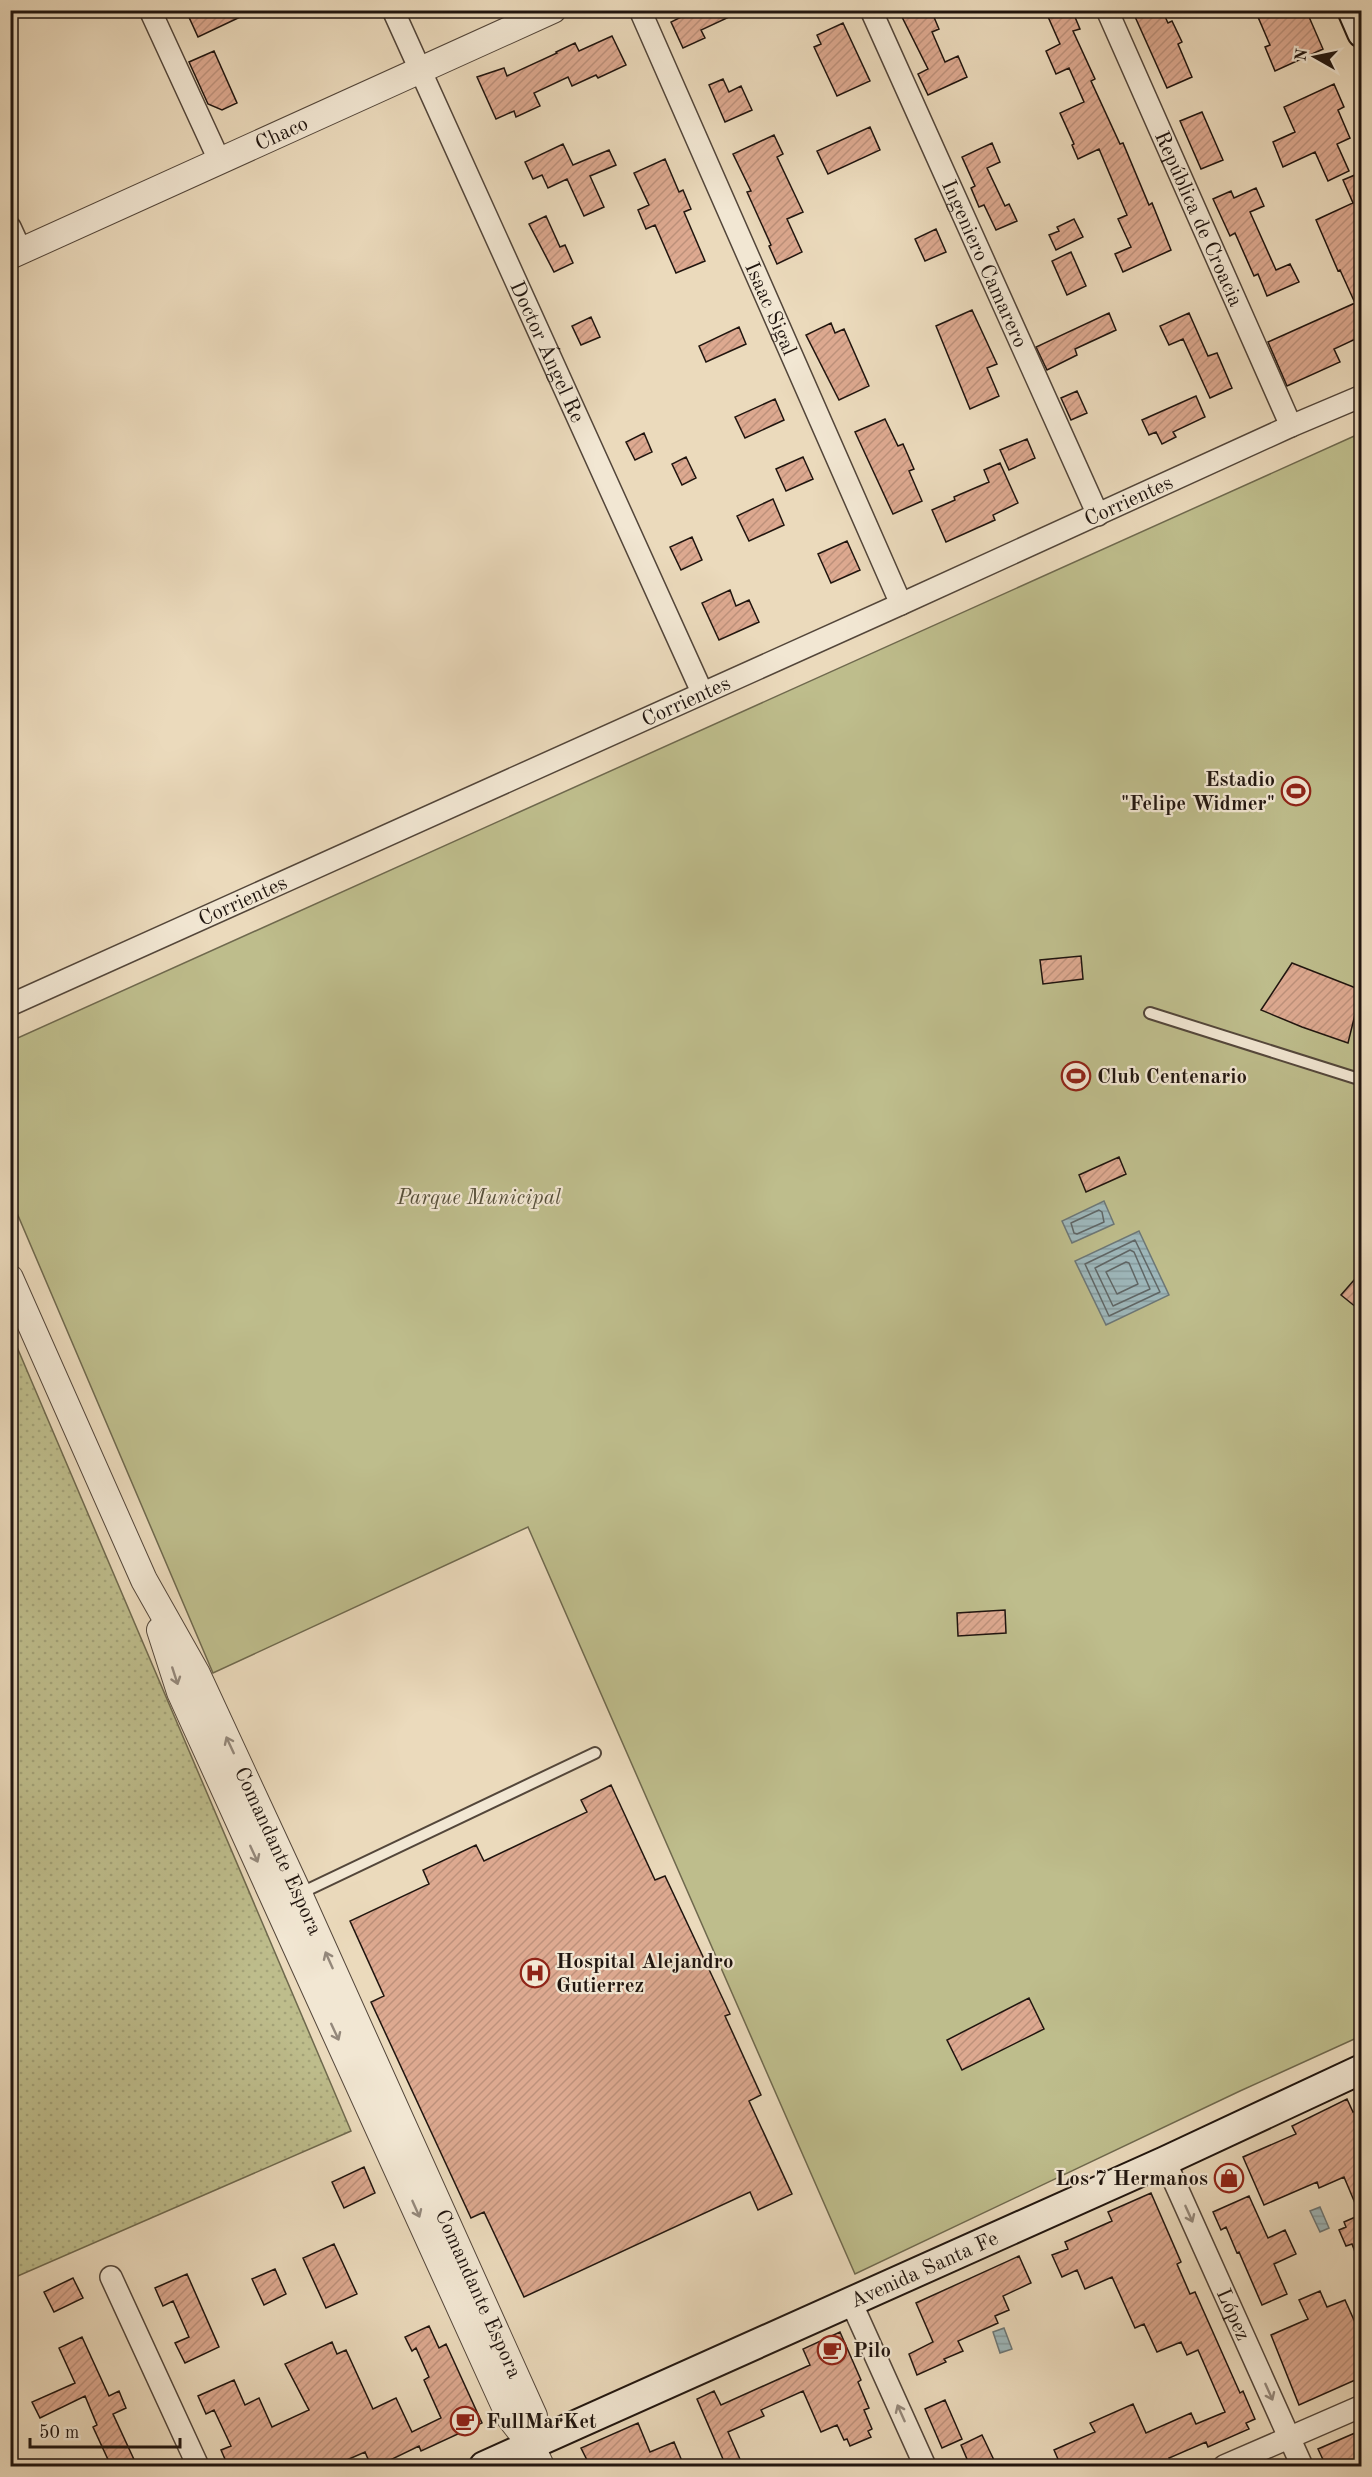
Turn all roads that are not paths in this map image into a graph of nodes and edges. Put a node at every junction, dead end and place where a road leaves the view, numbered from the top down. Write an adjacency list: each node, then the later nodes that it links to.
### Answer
1 (150, 10): 10 (street)
2 (393, 10): 9 (street, Doctor Ángel Re)
3 (553, 10): 9 (street, Chaco)
4 (640, 10): 16 (street, Isaac Sigal)
5 (871, 10): 15 (street, Ingeniero Camarero)
6 (1107, 10): 14 (street, República de Croacia)
7 (1352, 10): 8 (main road)
8 (1362, 33)
9 (419, 71): 10 (street, Chaco); 17 (street, Doctor Ángel Re)
10 (220, 162): 12 (street, Chaco)
11 (10, 227): 12 (street)
12 (16, 254)
13 (1362, 396): 14 (street, Corrientes)
14 (1291, 426): 15 (street, Corrientes)
15 (1098, 515): 16 (street, Corrientes)
16 (901, 604): 17 (street, Corrientes)
17 (702, 693): 18 (street, Corrientes)
18 (10, 1005)
19 (1150, 1013): 20 (lane)
20 (1362, 1080)
21 (10, 1278): 23 (street, Comandante Espora)
22 (595, 1752): 23 (lane)
23 (288, 1900): 30 (street, Comandante Espora)
24 (1362, 2069): 25 (main road, Avenida Santa Fe)
25 (1165, 2161): 27 (main road, Avenida Santa Fe); 29 (street, López, one-way to 29)
26 (111, 2277): 31 (street)
27 (851, 2302): 30 (main road, Avenida Santa Fe); 33 (street, one-way to 27)
28 (1362, 2406): 29 (street)
29 (1289, 2438): 34 (street); 35 (street, López)
30 (536, 2456): 32 (main road, Avenida Santa Fe)
31 (198, 2466)
32 (484, 2466)
33 (925, 2466)
34 (1224, 2466)
35 (1302, 2466)

